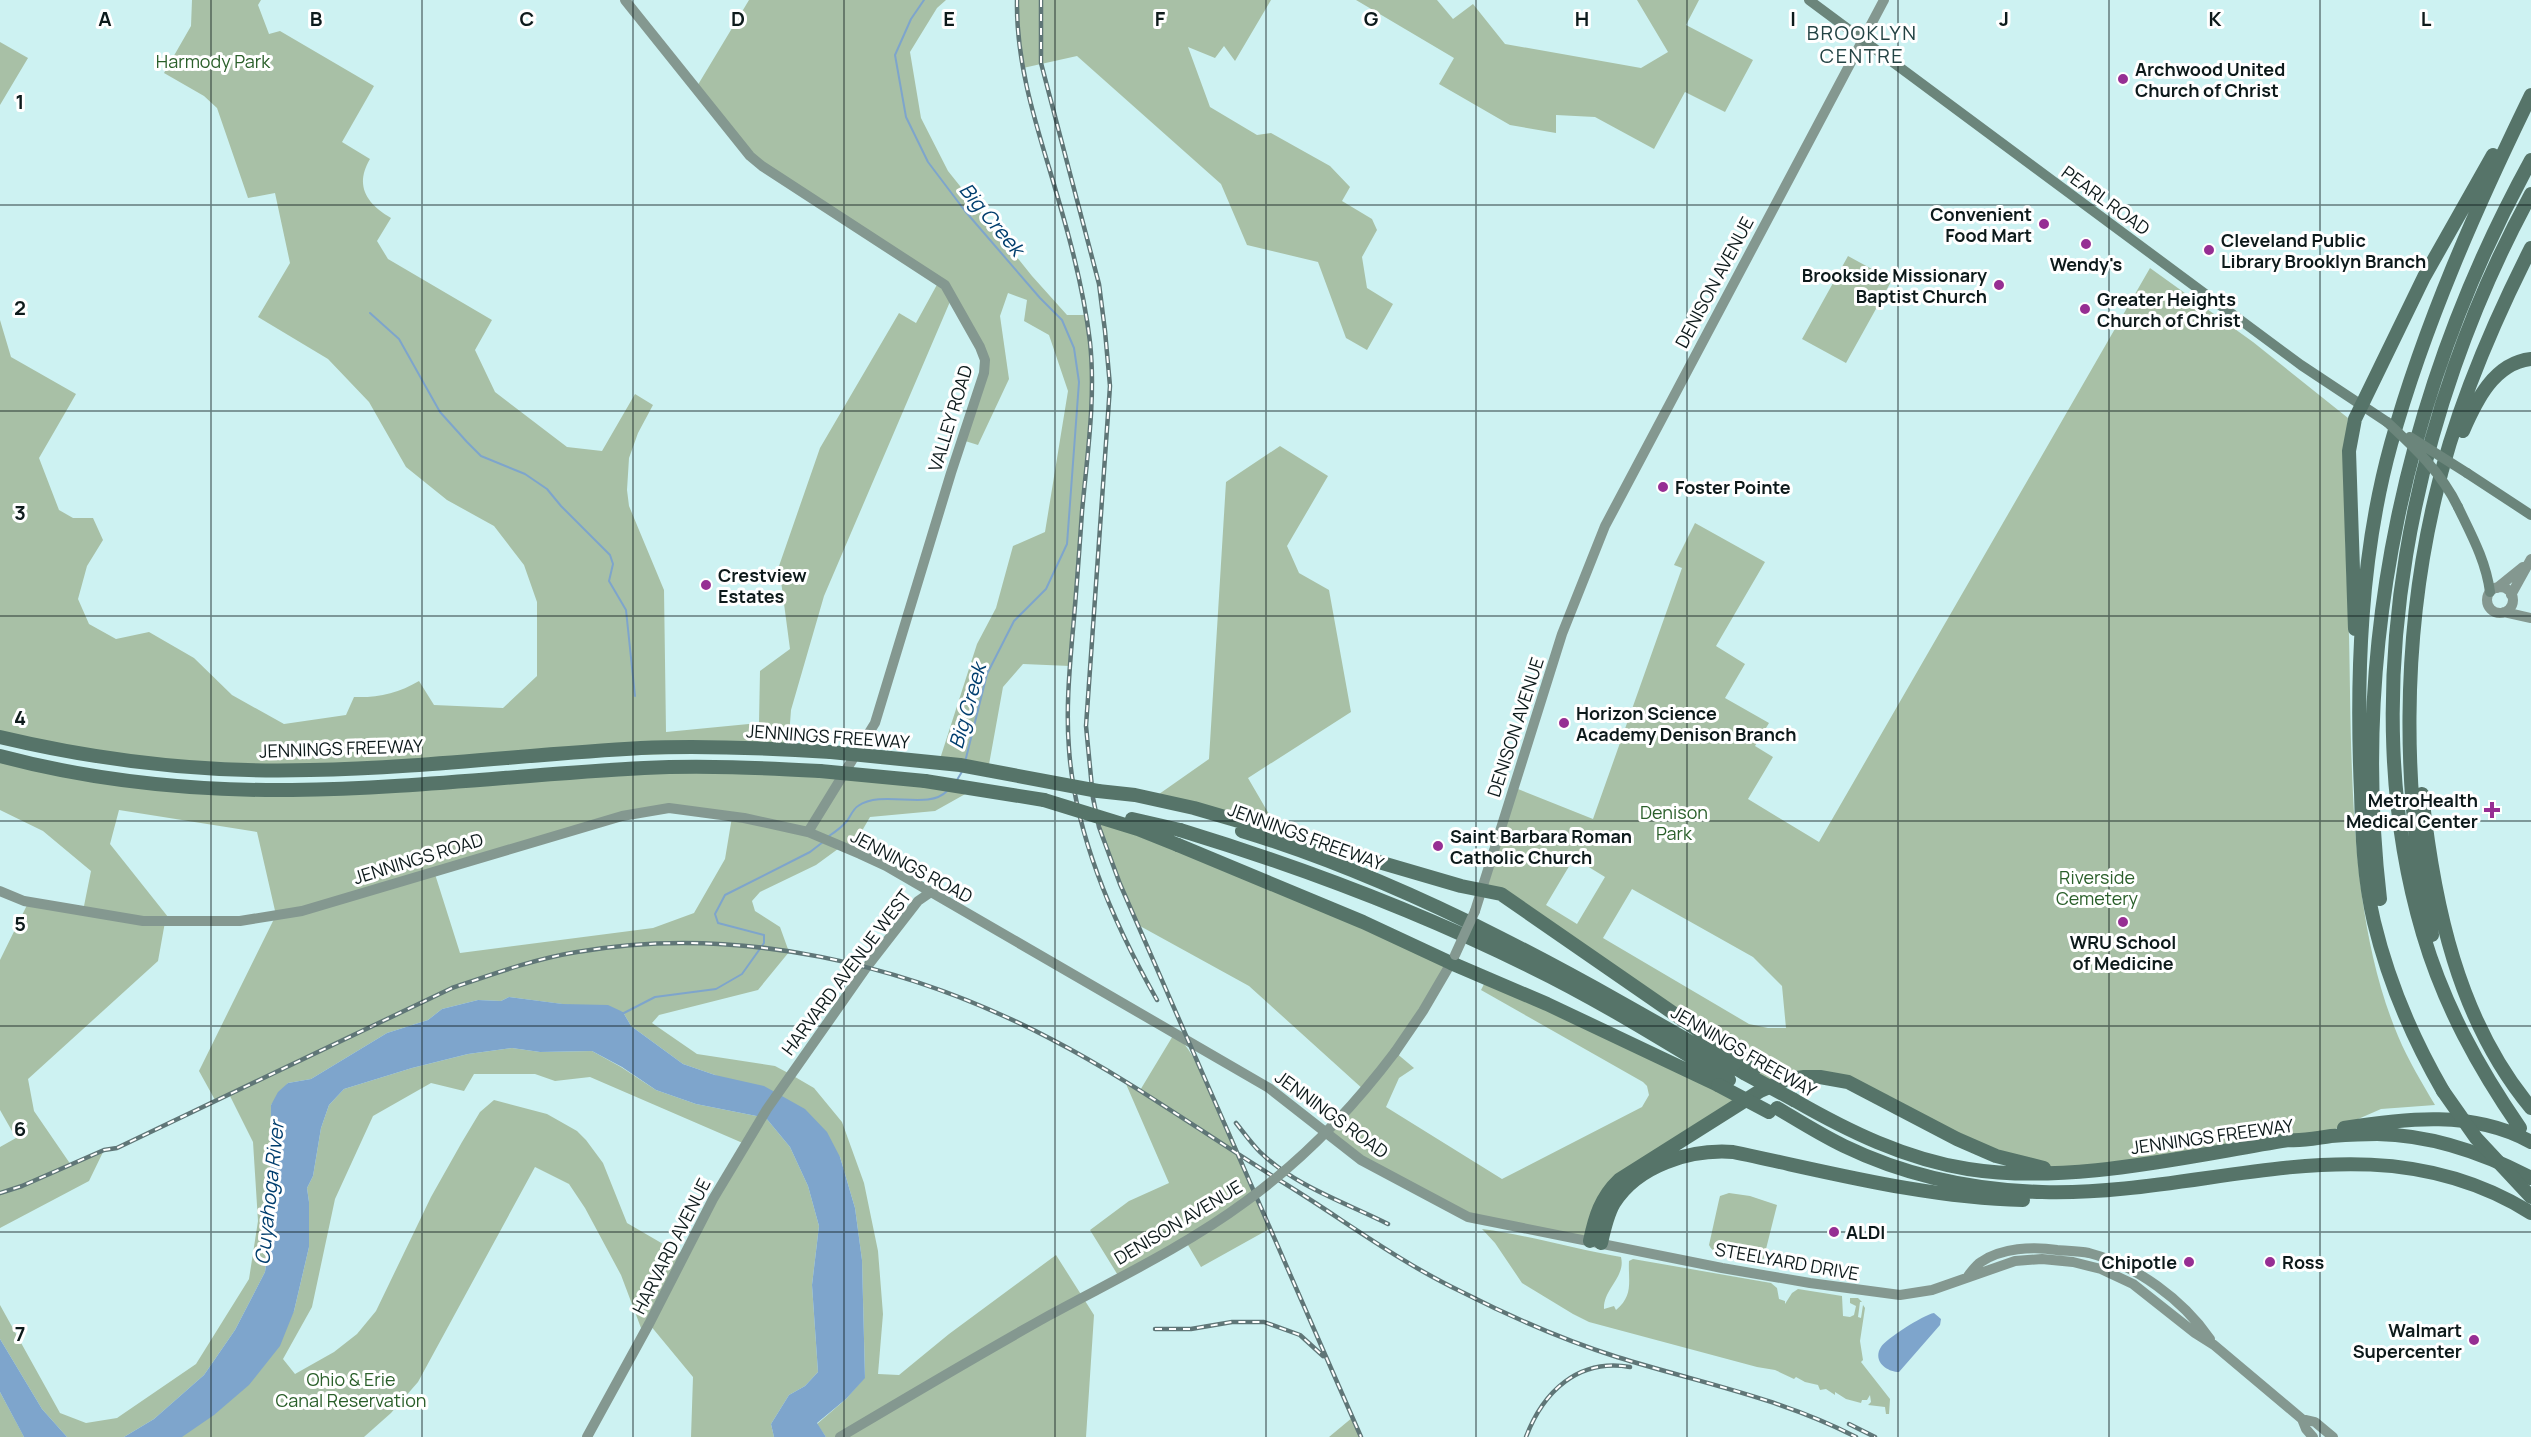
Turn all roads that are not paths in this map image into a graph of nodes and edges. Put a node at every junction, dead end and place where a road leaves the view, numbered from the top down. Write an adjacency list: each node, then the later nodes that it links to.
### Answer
1 (625, 0): 25 (street, VALLEY ROAD)
2 (1809, 0): 4 (main road, PEARL ROAD)
3 (1884, 0): 4 (street, DENISON AVENUE)
4 (1862, 40): 10 (main road, PEARL ROAD); 26 (street, DENISON AVENUE)
5 (2531, 93): 10 (highway); 20 (highway)
6 (2531, 160): 30 (highway)
7 (2531, 194): 31 (highway)
8 (2531, 248): 13 (highway)
9 (2531, 359): 13 (highway)
10 (2361, 405): 11 (main road, PEARL ROAD); 20 (highway)
11 (2387, 422): 12 (main road, bridge); 15 (main road, bridge)
12 (2531, 515)
13 (2425, 550): 17 (highway)
14 (2529, 561): 15 (street); 16 (street)
15 (2494, 590): 16 (street); 18 (street)
16 (2512, 597): 18 (street); 19 (street)
17 (2416, 612): 31 (highway); 35 (highway)
18 (2504, 612): 19 (street)
19 (2531, 618)
20 (2358, 709): 30 (highway)
21 (0, 737): 24 (highway, JENNINGS FREEWAY, bridge)
22 (0, 756): 23 (highway, JENNINGS FREEWAY, bridge)
23 (1044, 800): 29 (highway, bridge); 34 (highway, JENNINGS FREEWAY, bridge)
24 (1194, 812): 26 (highway); 32 (highway, JENNINGS FREEWAY)
25 (812, 833): 27 (street, JENNINGS ROAD); 28 (street, JENNINGS ROAD)
26 (1483, 889): 29 (street, DENISON AVENUE, bridge); 32 (highway)
27 (0, 891)
28 (931, 892): 33 (street, HARVARD AVENUE WEST); 44 (street, JENNINGS ROAD)
29 (1453, 959): 34 (highway); 47 (street, DENISON AVENUE, bridge)
30 (2400, 1001): 42 (highway, bridge)
31 (2449, 1005): 36 (highway)
32 (1749, 1071): 39 (highway, JENNINGS FREEWAY, bridge)
33 (790, 1074): 46 (street, HARVARD AVENUE)
34 (1724, 1083): 41 (highway, bridge)
35 (2531, 1108)
36 (2515, 1130): 37 (highway); 38 (highway)
37 (2289, 1140): 39 (highway, JENNINGS FREEWAY); 40 (highway, JENNINGS FREEWAY)
38 (2531, 1142)
39 (2073, 1172): 44 (highway)
40 (2531, 1178)
41 (2158, 1186): 43 (highway); 44 (highway)
42 (2531, 1197)
43 (2531, 1213)
44 (1596, 1242): 45 (street, STEELYARD DRIVE)
45 (2302, 1419): 48 (street, STEELYARD DRIVE); 49 (street, STEELYARD DRIVE)
46 (587, 1437)
47 (840, 1437)
48 (2313, 1437)
49 (2333, 1437)

